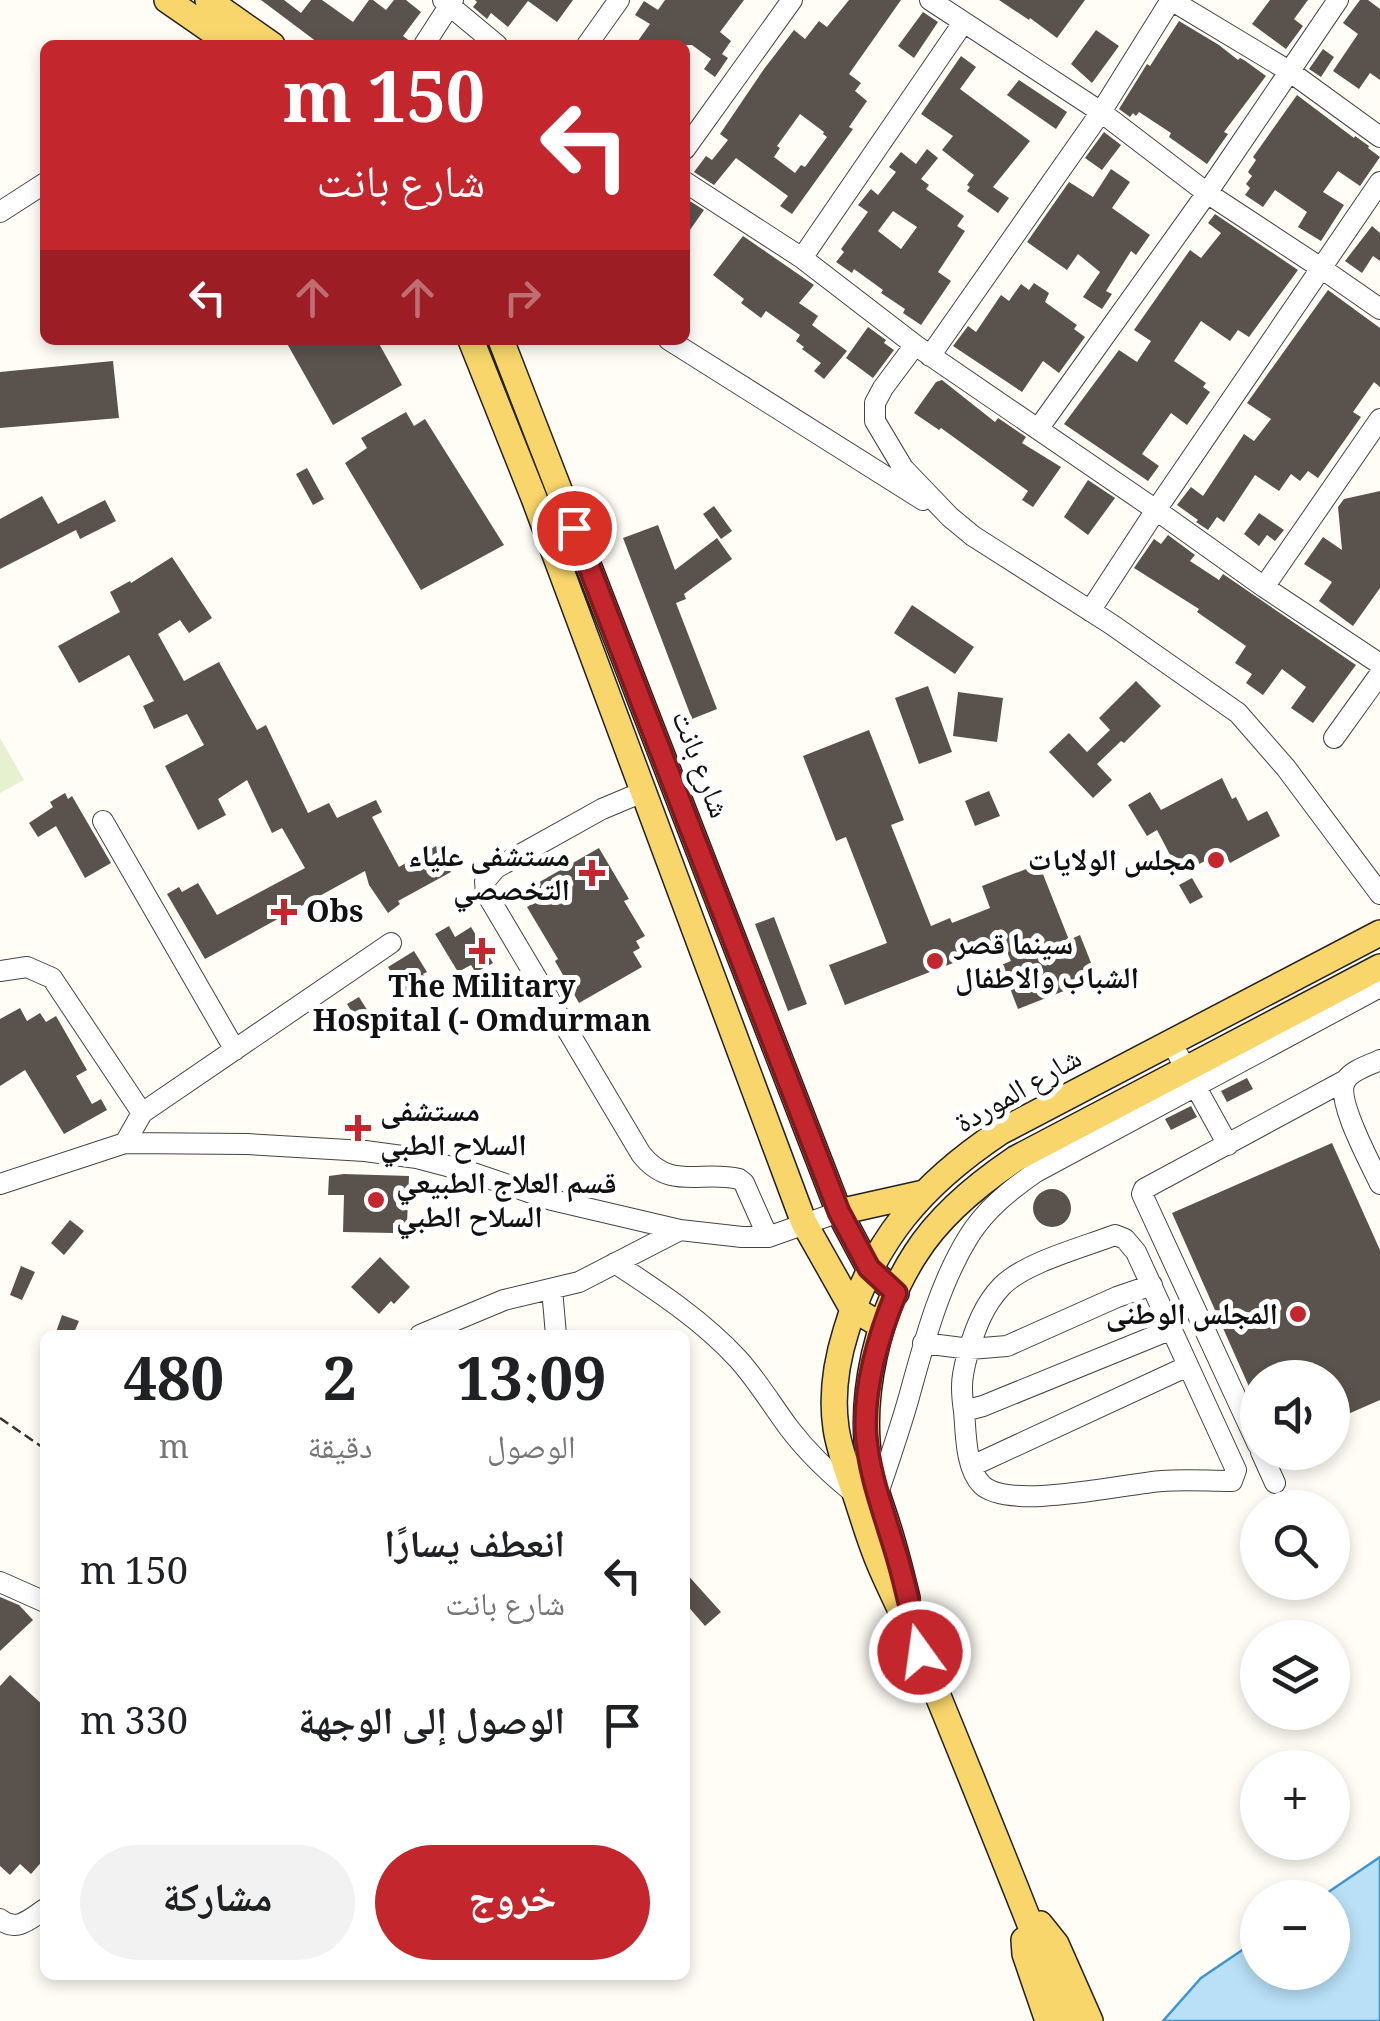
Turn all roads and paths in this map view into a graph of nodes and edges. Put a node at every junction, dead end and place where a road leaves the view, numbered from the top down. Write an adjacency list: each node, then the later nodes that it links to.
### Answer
1 (168, 0): 10 (main road)
2 (208, 0): 11 (main road)
3 (619, 0): 14 (street)
4 (792, 0): 18 (street)
5 (930, 0): 9 (street)
6 (1171, 0): 15 (street); 16 (street)
7 (1338, 0): 15 (street)
8 (448, 2): 12 (street); 13 (street)
9 (963, 24): 16 (street); 24 (street)
10 (246, 40)
11 (248, 40)
12 (427, 40)
13 (490, 40)
14 (591, 40)
15 (1290, 71): 17 (street); 22 (street)
16 (1101, 112): 22 (street); 30 (street)
17 (1380, 137)
18 (690, 142)
19 (1380, 182): 25 (street)
20 (690, 185): 24 (street)
21 (40, 186): 23 (street)
22 (1207, 193): 25 (street); 32 (street)
23 (0, 212)
24 (802, 258): 30 (street)
25 (1321, 268): 26 (street); 33 (street)
26 (1380, 309)
27 (473, 345): 40 (main road, شارع بانت)
28 (503, 345): 59 (main road, شارع بانت)
29 (676, 345): 34 (street)
30 (922, 350): 32 (street); 34 (street)
31 (1380, 419): 35 (street)
32 (1038, 429): 33 (street)
33 (1156, 510): 35 (street); 36 (street)
34 (950, 517): 36 (street)
35 (1264, 588): 37 (street)
36 (1090, 611): 42 (street)
37 (1380, 664)
38 (1380, 674): 39 (street)
39 (1334, 738)
40 (645, 791): 60 (main road, شارع بانت); 62 (street)
41 (103, 821): 49 (street)
42 (1380, 894)
43 (1380, 934): 48 (main road, شارع الموردة)
44 (392, 943): 49 (street)
45 (1380, 967): 51 (main road, شارع الموردة)
46 (0, 971): 53 (street)
47 (1380, 987): 51 (street)
48 (1172, 1042): 51 (street); 58 (main road, شارع الموردة)
49 (235, 1050): 53 (street)
50 (1380, 1060): 52 (street)
51 (1192, 1076): 55 (street); 67 (main road, شارع الموردة); 73 (street)
52 (1344, 1082): 55 (street); 57 (street)
53 (142, 1113): 54 (street)
54 (125, 1143): 56 (street); 61 (street)
55 (1228, 1145): 76 (street)
56 (0, 1184)
57 (1380, 1184)
58 (924, 1193): 59 (main road); 64 (main road, شارع الموردة)
59 (839, 1212): 60 (street); 64 (main road, شارع بانت)
60 (804, 1223): 62 (street); 68 (main road, شارع بانت)
61 (680, 1230): 62 (street); 63 (street)
62 (768, 1237)
63 (615, 1264): 66 (street); 83 (street)
64 (869, 1268): 67 (main road, شارع بانت); 68 (main road, شارع الموردة)
65 (1152, 1286): 70 (street); 74 (street); 74 (street)
66 (552, 1288): 71 (street); 72 (street)
67 (896, 1293): 69 (main road, شارع الموردة)
68 (852, 1308): 69 (main road, شارع بانت); 83 (main road, شارع الموردة)
69 (882, 1326): 83 (main road, شارع الموردة)
70 (1172, 1329): 75 (street); 77 (street)
71 (432, 1330)
72 (556, 1330)
73 (923, 1343): 74 (street); 83 (street)
74 (970, 1349): 77 (street)
75 (1188, 1366): 80 (street); 80 (street)
76 (1240, 1407)
77 (964, 1411): 80 (street)
78 (0, 1418): 79 (path)
79 (40, 1446)
80 (972, 1466)
81 (1269, 1470): 82 (street)
82 (1275, 1484)
83 (866, 1493): 86 (main road, شارع الموردة)
84 (0, 1582): 85 (street)
85 (40, 1600)
86 (1023, 1905): 89 (main road, شارع الموردة); 90 (main road, شارع الموردة)
87 (40, 1911): 88 (street)
88 (0, 1919)
89 (1081, 2018)
90 (1048, 2021)

